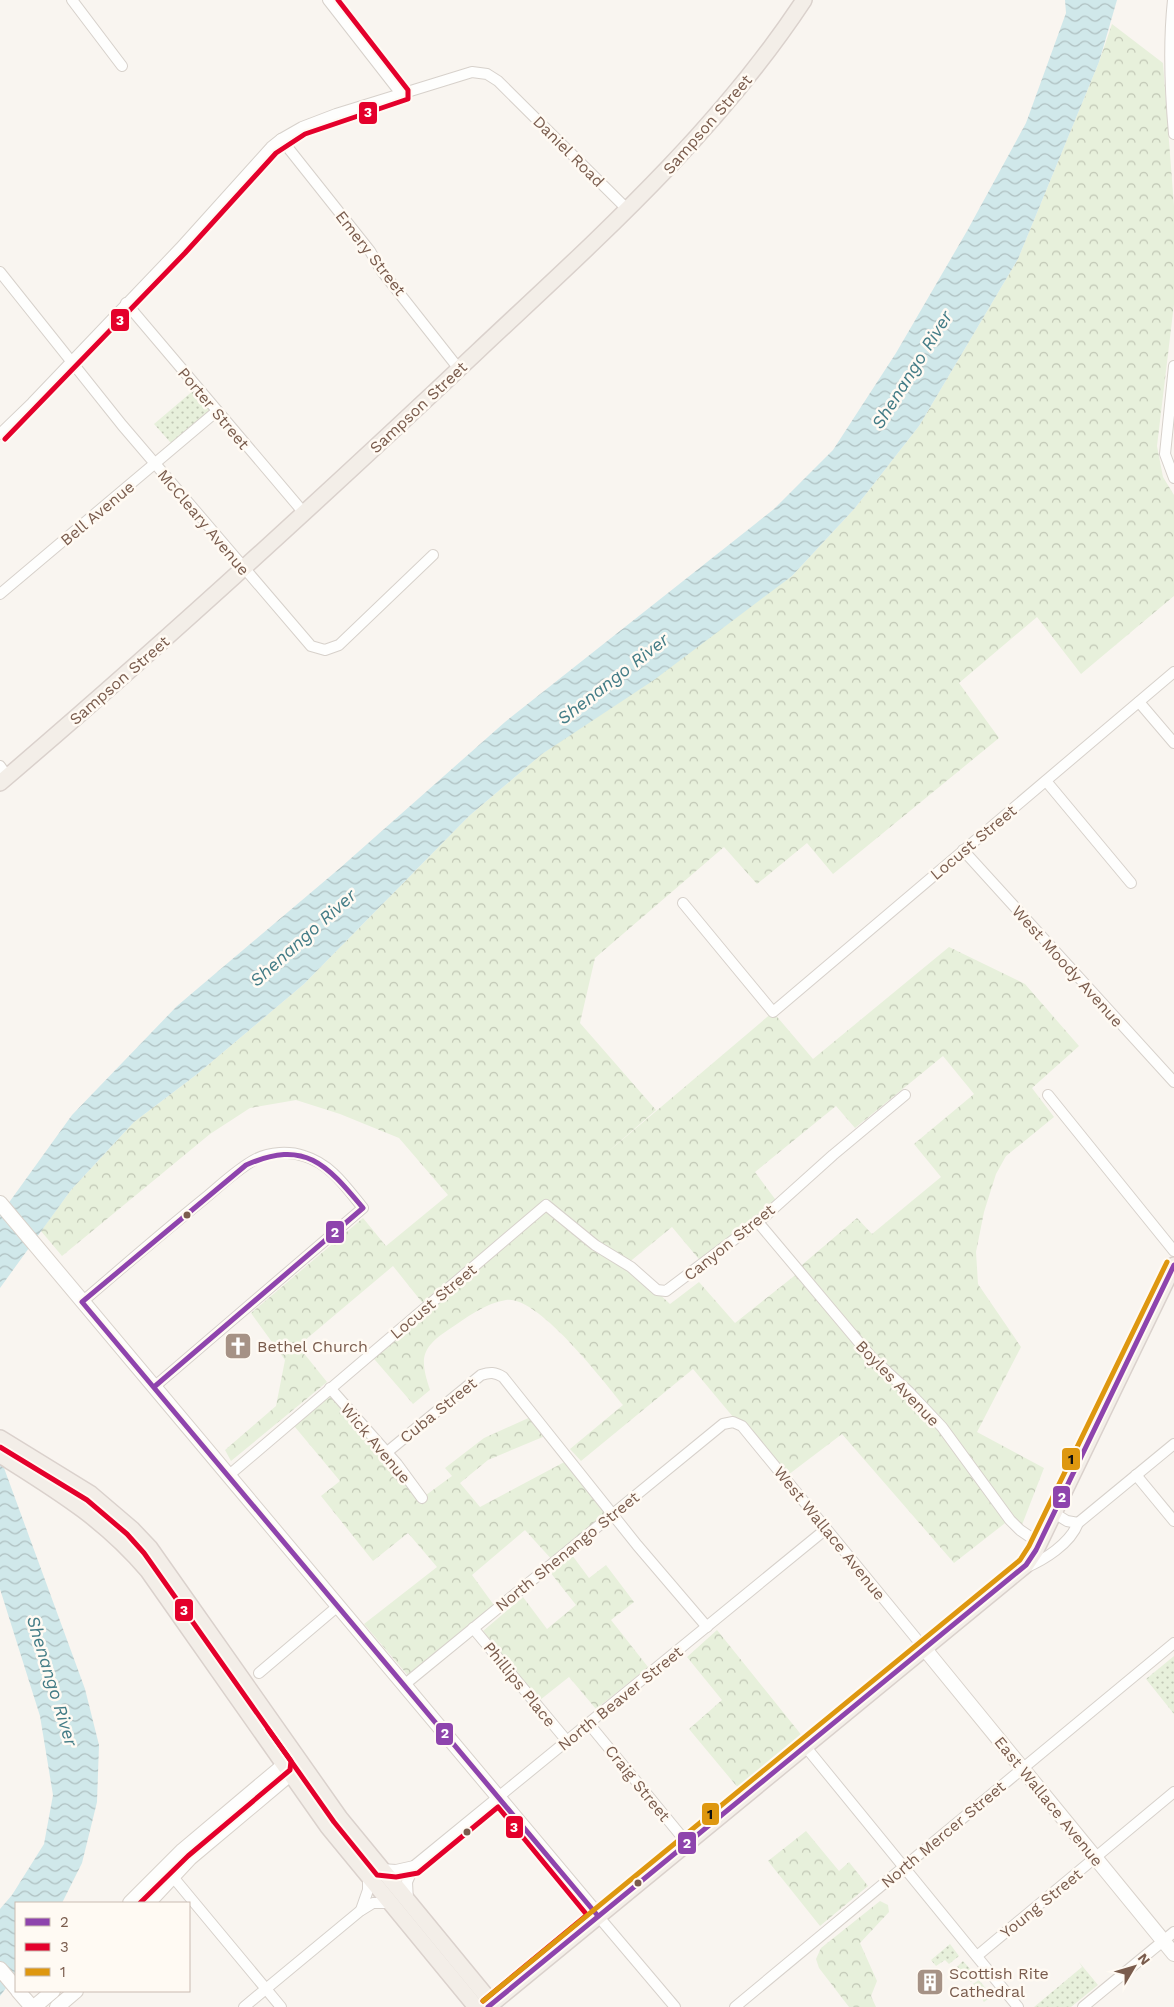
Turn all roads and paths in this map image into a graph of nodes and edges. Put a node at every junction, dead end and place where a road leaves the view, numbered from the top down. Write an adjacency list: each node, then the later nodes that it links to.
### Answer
1 (72, 0): 5 (street)
2 (328, 0): 6 (street)
3 (804, 0): 9 (main road, Sampson Street)
4 (1172, 0): 7 (street)
5 (122, 66)
6 (402, 95): 8 (street, Daniel Road); 9 (street, Daniel Road)
7 (1174, 134)
8 (281, 139): 11 (street, Daniel Road); 14 (street, Emery Street)
9 (628, 210): 14 (main road, Sampson Street)
10 (0, 272): 12 (street, McCleary Avenue)
11 (126, 303): 12 (street, Daniel Road); 15 (street, Porter Street)
12 (72, 360): 16 (street, Daniel Road); 17 (street, McCleary Avenue)
13 (1174, 366): 18 (street)
14 (459, 369): 19 (main road, Sampson Street)
15 (217, 411): 17 (street, Bell Avenue); 19 (street, Porter Street)
16 (0, 434)
17 (155, 464): 21 (street, McCleary Avenue); 22 (street, Bell Avenue)
18 (1174, 478)
19 (304, 513): 21 (main road, Sampson Street)
20 (433, 555): 21 (street, McCleary Avenue)
21 (244, 569): 26 (main road, Sampson Street)
22 (0, 594)
23 (1174, 672): 24 (street, Locust Street)
24 (1139, 702): 25 (street); 27 (street, Locust Street)
25 (1174, 743)
26 (2, 775)
27 (1046, 781): 28 (street, Locust Street); 29 (street)
28 (963, 850): 30 (street, Locust Street); 31 (street, West Moody Avenue)
29 (1131, 883)
30 (683, 903)
31 (1174, 1082)
32 (905, 1095): 36 (street, Canyon Street)
33 (1048, 1095): 37 (street)
34 (0, 1203): 39 (street)
35 (546, 1204): 36 (street, Canyon Street); 41 (street, Locust Street)
36 (757, 1221): 55 (street, Boyles Avenue)
37 (1174, 1251)
38 (1174, 1265): 50 (main road)
39 (82, 1302): 40 (street); 40 (street)
40 (154, 1387): 48 (street)
41 (330, 1388): 45 (street, Wick Avenue); 48 (street, Locust Street)
42 (733, 1422): 51 (street, North Shenango Street); 54 (street, West Wallace Avenue)
43 (0, 1438): 67 (main road)
44 (1174, 1444): 47 (street)
45 (386, 1453): 49 (street, Wick Avenue); 51 (street, Cuba Street)
46 (0, 1455): 69 (main road)
47 (1136, 1475): 52 (street); 53 (street)
48 (228, 1476): 57 (street)
49 (422, 1498)
50 (1054, 1513): 53 (street); 55 (main road)
51 (613, 1514): 58 (street); 59 (street, North Shenango Street)
52 (1174, 1521)
53 (1078, 1523): 56 (street)
54 (826, 1529): 58 (street, North Beaver Street); 61 (street, West Wallace Avenue)
55 (1039, 1543): 56 (main road)
56 (1022, 1569): 61 (main road)
57 (338, 1606): 62 (street); 63 (street)
58 (707, 1627): 64 (street, North Beaver Street)
59 (474, 1628): 63 (street, North Shenango Street); 65 (street, Phillips Place)
60 (1174, 1643): 68 (street, North Mercer Street)
61 (924, 1648): 66 (main road); 68 (street, East Wallace Avenue)
62 (259, 1673)
63 (404, 1685): 73 (street)
64 (588, 1724): 65 (street, North Beaver Street); 74 (street, Craig Street)
65 (567, 1741): 73 (street, North Beaver Street)
66 (805, 1746): 74 (main road); 77 (street)
67 (299, 1760): 69 (street); 78 (main road)
68 (1022, 1768): 75 (street, East Wallace Avenue); 77 (street, North Mercer Street)
69 (287, 1770): 70 (street); 72 (main road); 79 (street)
70 (269, 1791): 72 (street); 79 (street)
71 (1174, 1792): 75 (street, Young Street)
72 (306, 1796): 80 (main road)
73 (499, 1797): 76 (street, North Beaver Street); 86 (street)
74 (686, 1843): 86 (main road)
75 (1096, 1858): 87 (street, East Wallace Avenue); 89 (street, Young Street)
76 (414, 1866): 78 (street); 81 (street)
77 (904, 1867): 89 (street); 103 (street, North Mercer Street)
78 (381, 1869): 81 (main road)
79 (168, 1871): 82 (street); 83 (street); 92 (street)
80 (368, 1877): 84 (main road); 85 (street)
81 (408, 1901): 96 (main road)
82 (131, 1902)
83 (149, 1902)
84 (389, 1903): 85 (street); 101 (main road)
85 (360, 1911): 92 (street)
86 (598, 1916): 96 (main road); 102 (street)
87 (1169, 1936): 88 (street, East Wallace Avenue); 105 (street)
88 (1174, 1954)
89 (976, 1956): 104 (street)
90 (0, 1969): 91 (street)
91 (15, 1988)
92 (266, 1989): 99 (street); 100 (street)
93 (19, 1992): 97 (street)
94 (52, 1992): 97 (street)
95 (75, 1992): 98 (street)
96 (490, 2005)
97 (33, 2007)
98 (57, 2007)
99 (244, 2007)
100 (281, 2007)
101 (476, 2007)
102 (676, 2007)
103 (735, 2007)
104 (1018, 2007)
105 (1083, 2007)

